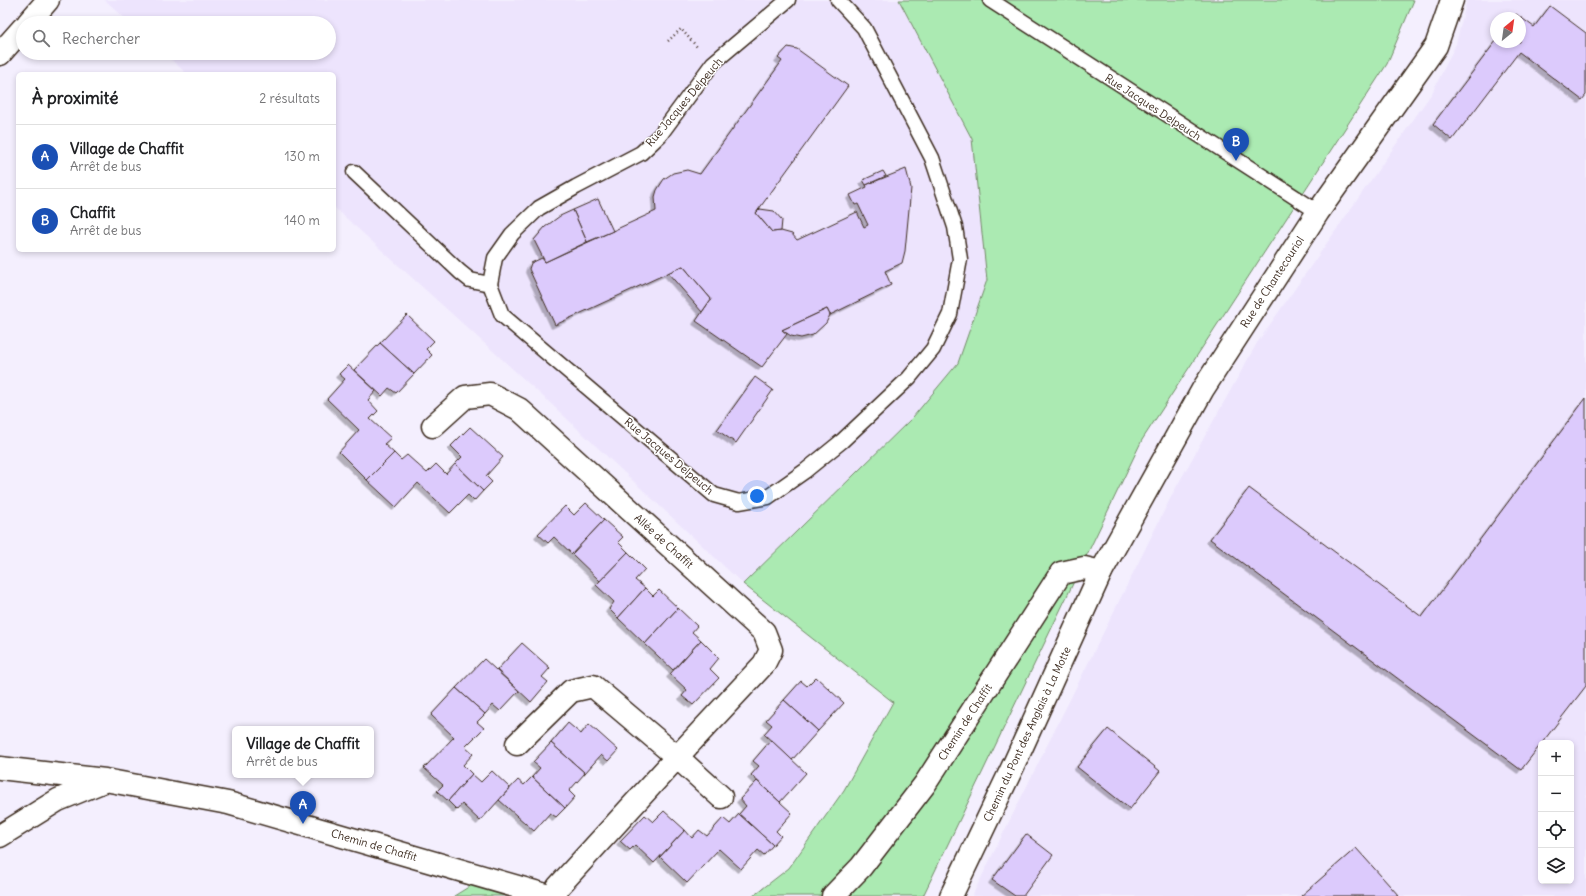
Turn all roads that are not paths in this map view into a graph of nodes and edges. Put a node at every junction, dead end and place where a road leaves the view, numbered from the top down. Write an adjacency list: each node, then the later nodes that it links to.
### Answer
1 (48, 0): 6 (street)
2 (788, 0): 11 (lane, Rue Jacques Delpeuch)
3 (838, 0): 11 (lane, Rue Jacques Delpeuch)
4 (990, 0): 10 (lane, Rue Jacques Delpeuch)
5 (1452, 0): 10 (street, Rue de Chantecouriol)
6 (34, 16)
7 (16, 36): 8 (street)
8 (0, 54)
9 (354, 172): 11 (lane)
10 (1318, 212): 13 (street, Rue de Chantecouriol)
11 (490, 284)
12 (433, 426): 15 (street, Allée de Chaffit)
13 (1101, 572): 22 (street, Chemin de Chaffit); 23 (street, Chemin du Pont des Anglais à La Motte)
14 (517, 744): 15 (street)
15 (676, 757): 18 (street); 21 (street, Allée de Chaffit)
16 (0, 768): 17 (street, Chemin de Chaffit)
17 (105, 780): 19 (street); 20 (street, Chemin de Chaffit)
18 (721, 797)
19 (0, 836)
20 (549, 896)
21 (555, 896)
22 (833, 896)
23 (951, 896)

